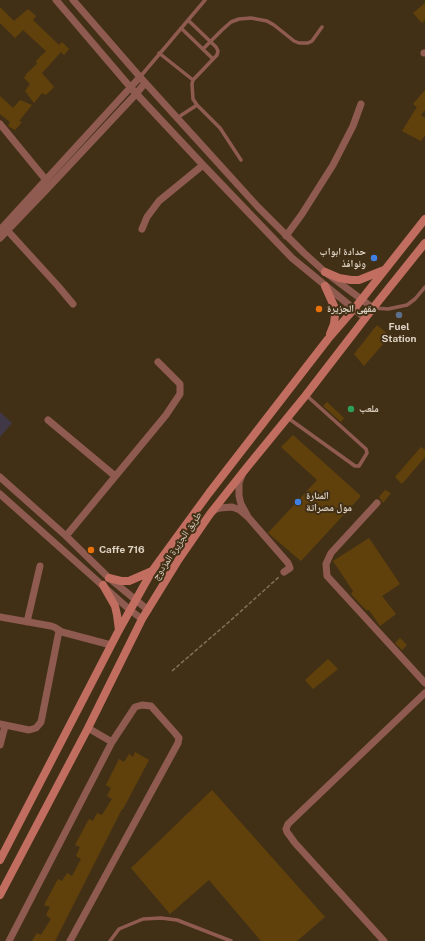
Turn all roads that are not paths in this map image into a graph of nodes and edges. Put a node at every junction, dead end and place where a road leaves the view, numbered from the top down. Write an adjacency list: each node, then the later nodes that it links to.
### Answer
1 (56, 0): 13 (street)
2 (73, 0): 11 (street)
3 (205, 0): 4 (lane)
4 (188, 20): 6 (lane); 7 (lane)
5 (322, 27): 7 (lane)
6 (181, 28): 8 (lane); 9 (lane)
7 (210, 41): 8 (lane); 10 (lane)
8 (203, 49): 10 (lane)
9 (159, 54): 11 (lane); 12 (lane)
10 (213, 59): 12 (lane)
11 (143, 80): 13 (street); 14 (street); 17 (street)
12 (193, 80): 16 (lane)
13 (131, 88): 14 (street); 21 (street)
14 (136, 94): 20 (street); 24 (street)
15 (362, 104): 25 (street)
16 (197, 105): 17 (lane); 19 (lane)
17 (177, 118): 25 (street)
18 (0, 124): 21 (street)
19 (241, 160)
20 (203, 165): 23 (street); 30 (street)
21 (46, 180): 24 (street)
22 (425, 219): 28 (main road, طريق الجزيرة المزدوج)
23 (142, 229)
24 (4, 230): 26 (street); 33 (street)
25 (286, 236): 29 (street)
26 (0, 238)
27 (425, 243): 34 (main road, طريق الجزيرة المزدوج)
28 (385, 270): 29 (main road); 32 (main road, طريق الجزيرة المزدوج)
29 (325, 272): 32 (street)
30 (325, 286): 35 (street); 37 (main road)
31 (425, 287): 34 (lane)
32 (362, 299): 34 (street); 35 (main road, طريق الجزيرة المزدوج)
33 (73, 304)
34 (373, 308): 36 (main road, طريق الجزيرة المزدوج)
35 (354, 309): 36 (street); 37 (main road, طريق الجزيرة المزدوج)
36 (365, 318): 39 (main road, طريق الجزيرة المزدوج)
37 (328, 338): 51 (main road, طريق الجزيرة المزدوج)
38 (158, 362): 43 (street)
39 (306, 395): 40 (main road, طريق الجزيرة المزدوج); 40 (lane)
40 (287, 418): 42 (main road, طريق الجزيرة المزدوج)
41 (48, 420): 43 (street)
42 (248, 466): 47 (main road, طريق الجزيرة المزدوج); 48 (street)
43 (115, 476): 49 (street)
44 (0, 477): 49 (street)
45 (0, 494): 54 (street)
46 (377, 503): 64 (street)
47 (210, 514): 48 (street); 57 (main road, طريق الجزيرة المزدوج)
48 (248, 517): 52 (street)
49 (66, 536): 53 (street)
50 (40, 566): 60 (street)
51 (152, 570): 53 (main road); 55 (main road, طريق الجزيرة المزدوج)
52 (284, 572)
53 (109, 578): 55 (street)
54 (104, 585): 56 (street); 61 (main road)
55 (136, 600): 56 (main road, طريق الجزيرة المزدوج); 57 (street)
56 (130, 610): 59 (street); 61 (main road, طريق الجزيرة المزدوج)
57 (148, 610): 59 (main road, طريق الجزيرة المزدوج)
58 (0, 617): 60 (street)
59 (142, 619): 67 (main road, طريق الجزيرة المزدوج)
60 (27, 622): 62 (street)
61 (119, 630): 63 (main road, طريق الجزيرة المزدوج)
62 (59, 631): 63 (street); 66 (street)
63 (111, 645): 70 (main road, طريق الجزيرة المزدوج)
64 (425, 683)
65 (425, 694): 76 (street)
66 (3, 725): 69 (street)
67 (88, 728): 68 (street); 71 (main road, طريق الجزيرة المزدوج)
68 (112, 742): 72 (street); 73 (street)
69 (0, 745)
70 (0, 858)
71 (0, 895)
72 (9, 941)
73 (70, 941)
74 (110, 941): 75 (lane)
75 (231, 941)
76 (384, 941)

